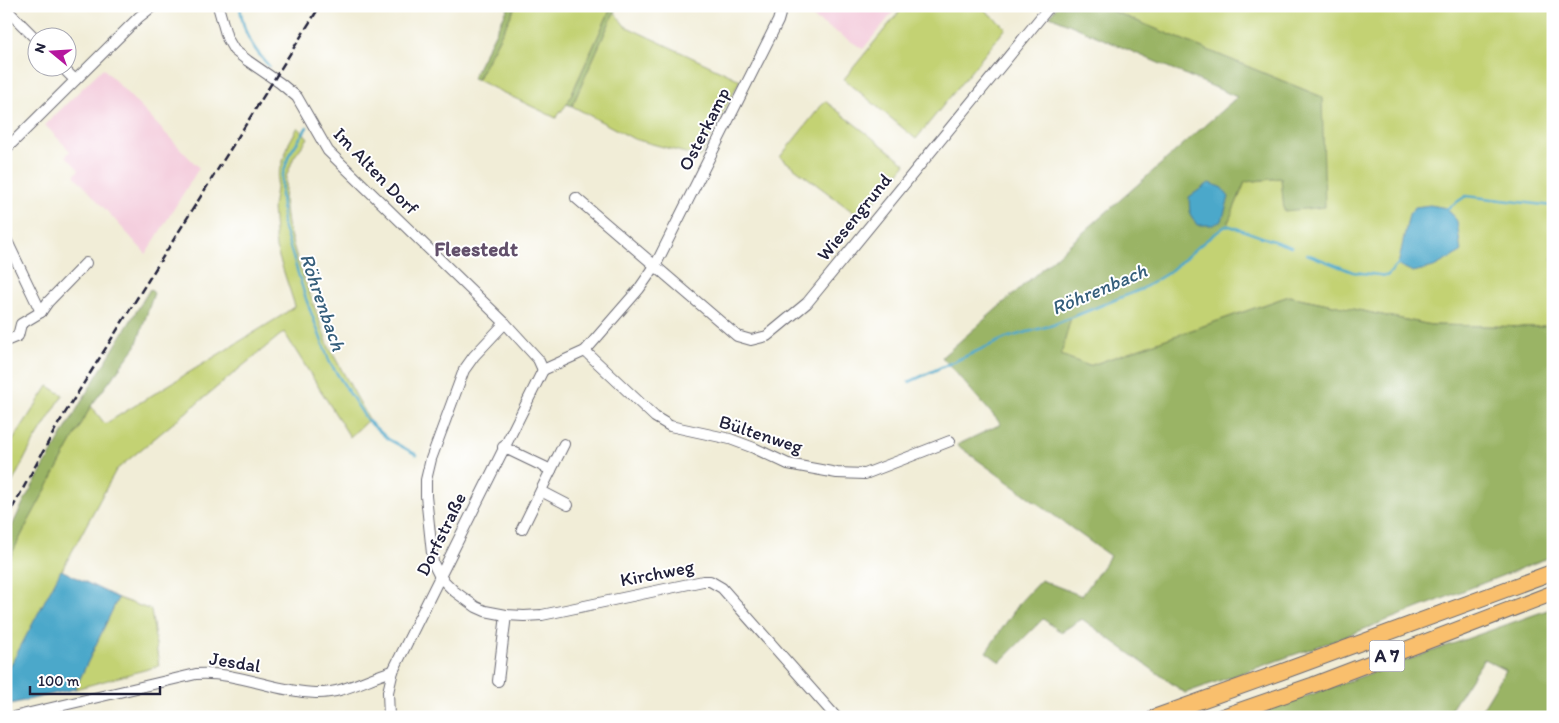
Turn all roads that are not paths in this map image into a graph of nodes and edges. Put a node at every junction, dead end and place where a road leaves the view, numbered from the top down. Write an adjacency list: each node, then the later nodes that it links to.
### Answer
1 (153, 6): 7 (street)
2 (780, 6): 12 (street, Osterkamp)
3 (1050, 6): 12 (street, Wiesengrund)
4 (220, 8): 14 (street, Im Alten Dorf)
5 (6, 9): 6 (street)
6 (28, 31)
7 (75, 80): 8 (street)
8 (6, 149)
9 (576, 198): 12 (street)
10 (6, 238): 13 (street)
11 (86, 263): 13 (street)
12 (655, 266): 16 (street, Osterkamp)
13 (41, 312): 15 (street)
14 (505, 323): 17 (street, Im Alten Dorf); 26 (street)
15 (6, 341)
16 (585, 351): 17 (street, Osterkamp); 18 (street, Bültenweg)
17 (543, 370): 20 (street, Dorfstraße)
18 (950, 441)
19 (564, 444): 21 (street)
20 (504, 447): 21 (street); 26 (street, Dorfstraße)
21 (551, 470): 22 (street)
22 (541, 491): 23 (street); 24 (street)
23 (568, 505)
24 (522, 529)
25 (1553, 572): 34 (highway, A 7)
26 (440, 576): 28 (street, Kirchweg); 29 (street, Dorfstraße)
27 (1553, 593): 35 (highway, A 7)
28 (506, 615): 30 (street); 33 (street, Kirchweg)
29 (392, 671): 31 (street, Dorfstraße); 32 (street, Jesdal)
30 (498, 681)
31 (388, 716)
32 (13, 717)
33 (836, 717)
34 (1155, 717)
35 (1221, 717)

